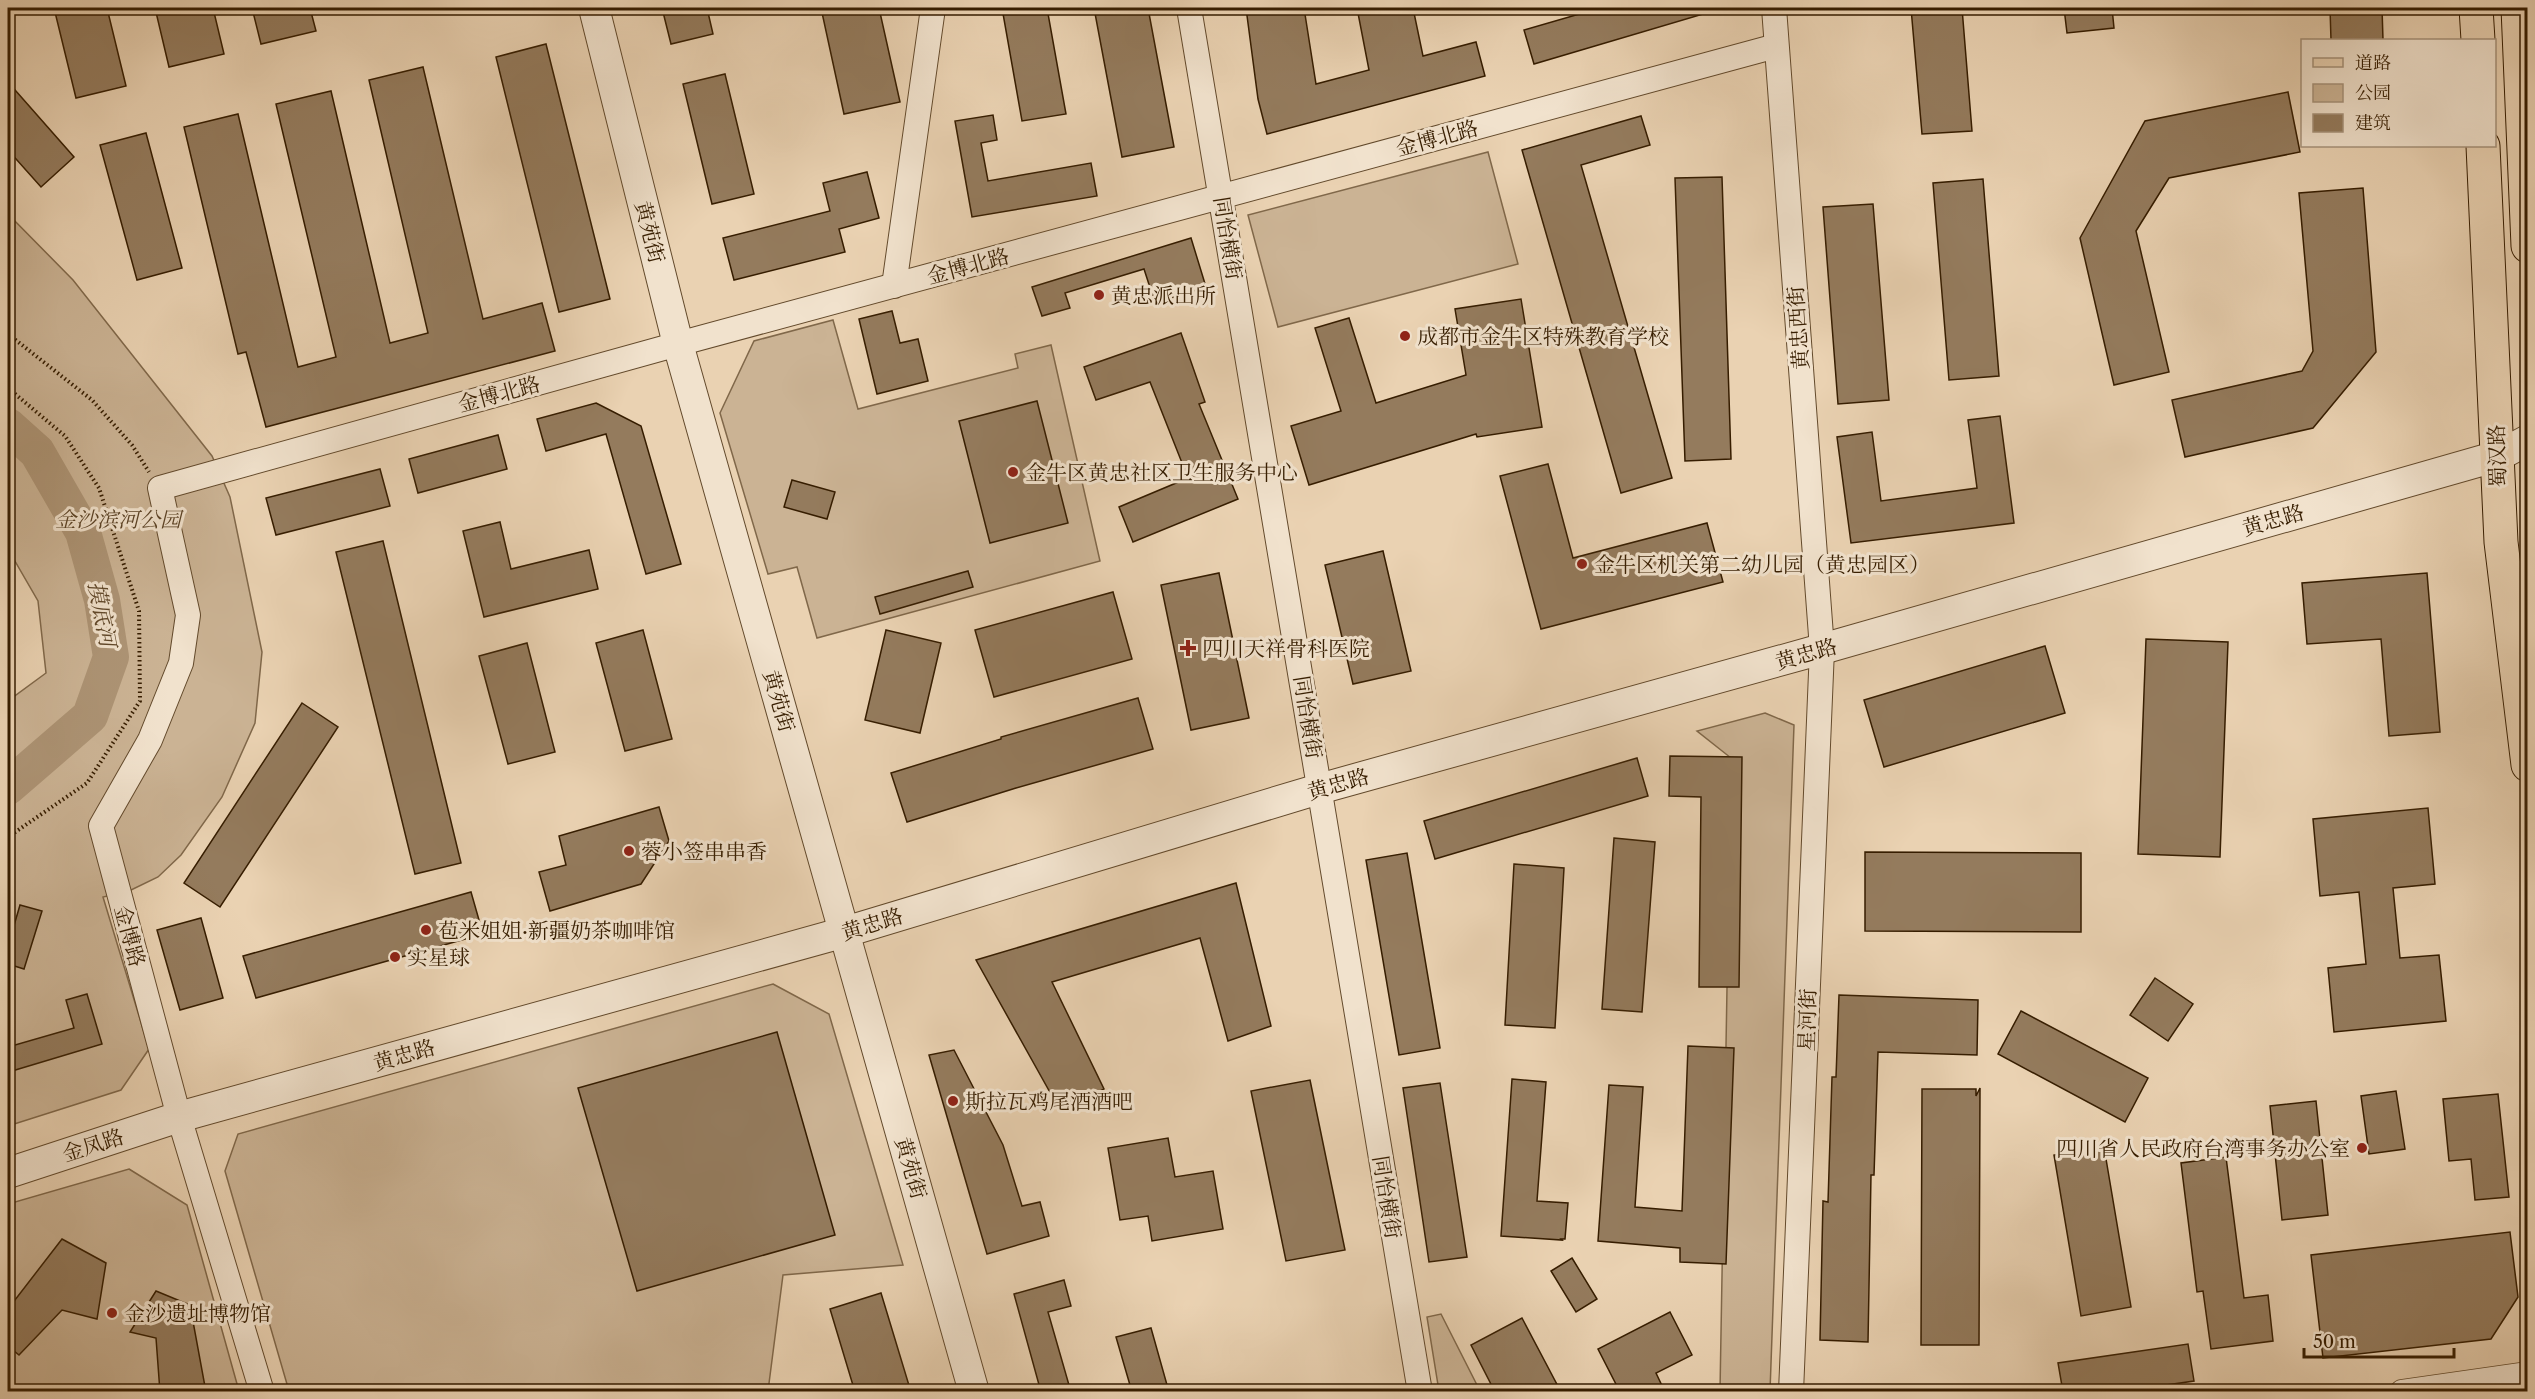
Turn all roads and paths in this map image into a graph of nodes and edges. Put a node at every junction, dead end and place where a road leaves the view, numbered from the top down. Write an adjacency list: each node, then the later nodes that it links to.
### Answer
1 (594, 8): 14 (street, 黄苑街)
2 (933, 8): 12 (street)
3 (1189, 8): 10 (street, 同怡横街)
4 (1774, 8): 8 (street, 黄忠西街)
5 (2476, 8): 7 (main road)
6 (2518, 8): 11 (main road)
7 (2478, 39)
8 (1776, 46): 10 (street, 金博北路); 19 (street, 黄忠西街)
9 (2483, 147): 17 (main road, 蜀汉路)
10 (1221, 197): 12 (street, 金博北路); 21 (street, 同怡横街)
11 (2528, 246)
12 (894, 286): 14 (street, 金博北路)
13 (8, 334): 18 (path)
14 (678, 344): 18 (street, 金博北路); 23 (street, 黄苑街)
15 (8, 388): 22 (path)
16 (2528, 440): 17 (street, 黄忠路)
17 (2498, 456): 19 (street, 黄忠路); 20 (main road, 蜀汉路)
18 (160, 488): 24 (street, 金博路)
19 (1822, 649): 21 (street, 黄忠路); 30 (street, 星河街)
20 (2528, 765)
21 (1320, 789): 23 (street, 黄忠路); 29 (street, 同怡横街)
22 (8, 837)
23 (845, 932): 24 (street, 黄忠路); 28 (street, 黄苑街)
24 (179, 1117): 25 (street, 金凤路); 27 (street, 金博路)
25 (8, 1173)
26 (2528, 1374): 31 (street)
27 (262, 1392)
28 (974, 1392)
29 (1420, 1392)
30 (1791, 1392)
31 (2402, 1392)

